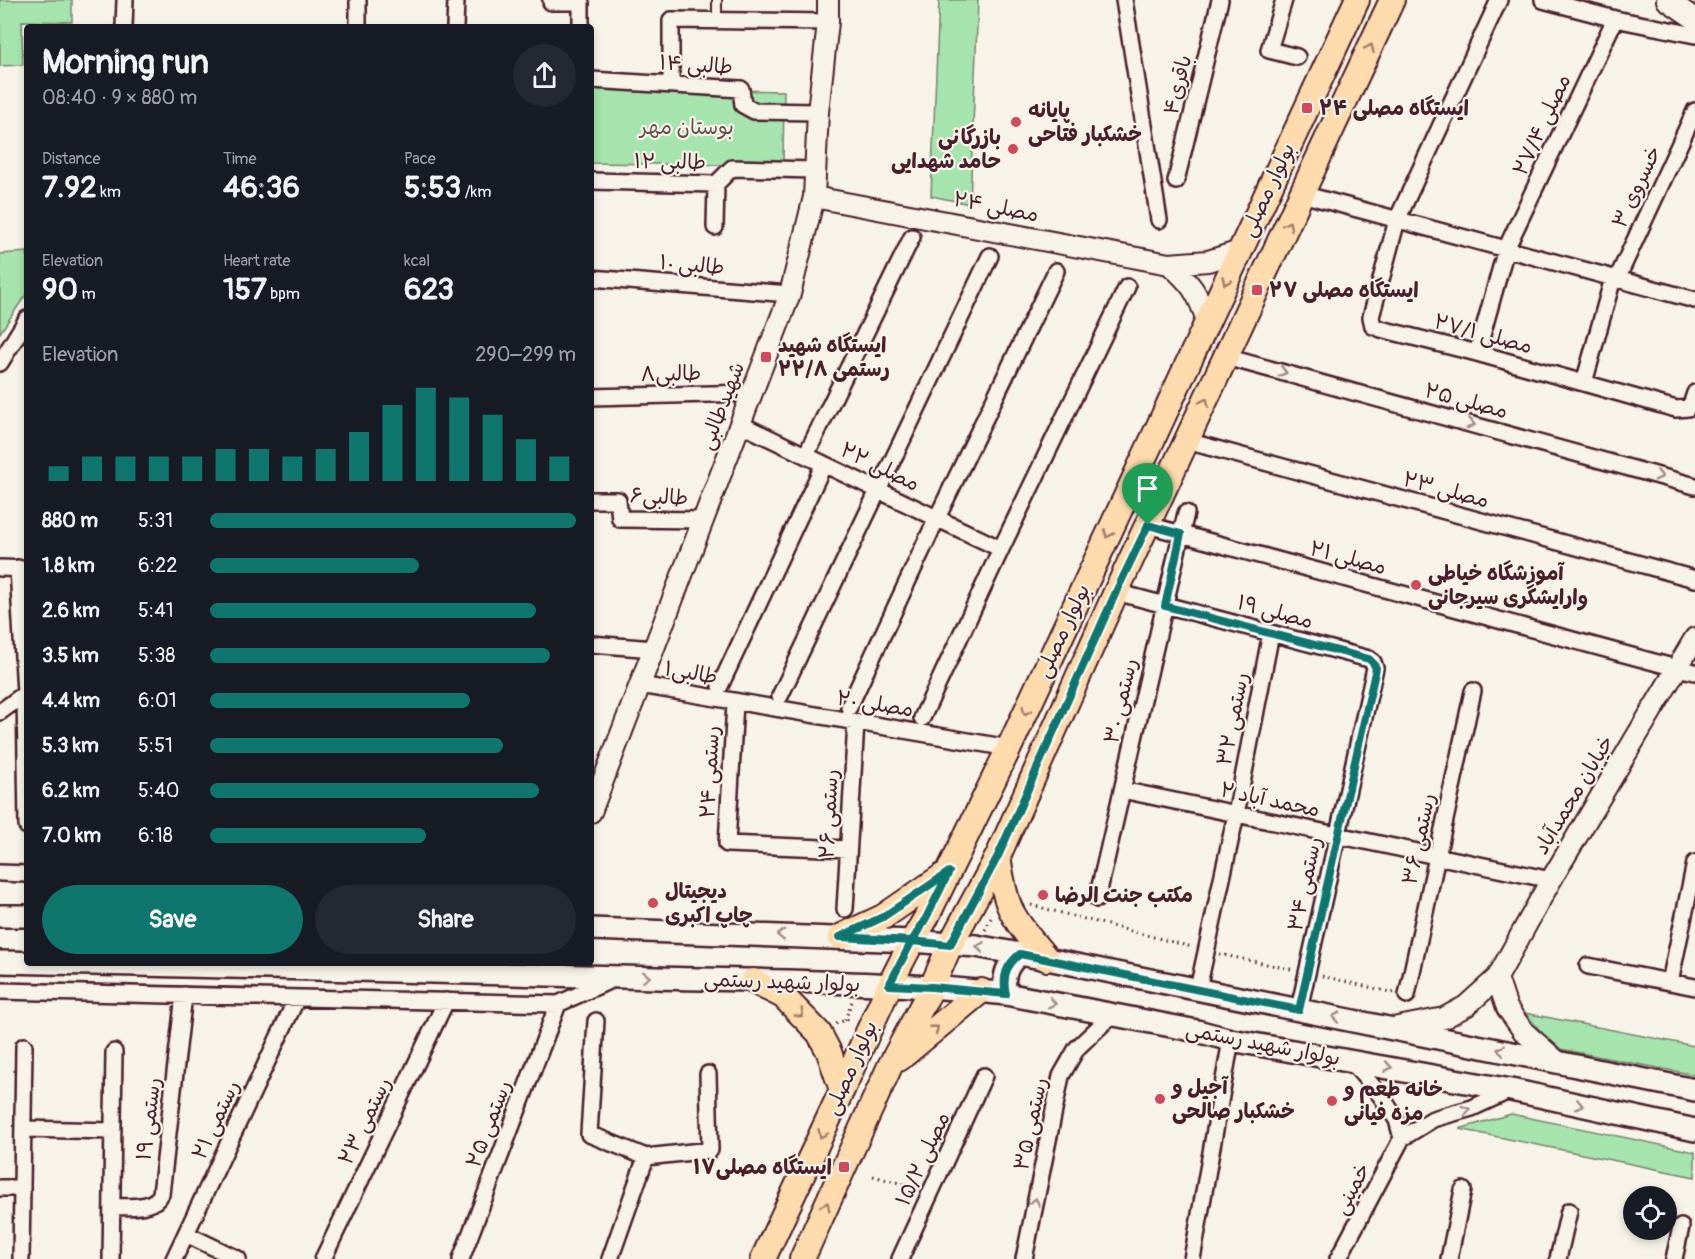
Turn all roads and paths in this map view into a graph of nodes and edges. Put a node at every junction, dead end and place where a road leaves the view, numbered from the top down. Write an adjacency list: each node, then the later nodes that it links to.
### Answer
1 (125, 0): 19 (street)
2 (358, 0): 20 (street)
3 (456, 0): 21 (street)
4 (551, 0): 22 (street)
5 (717, 0): 17 (lane)
6 (828, 0): 18 (street, شهیدطالبی)
7 (1124, 0): 35 (street)
8 (1220, 0): 31 (street, باقری۴)
9 (1284, 0): 24 (street)
10 (1358, 0): 40 (main road, بولوار مصلی)
11 (1392, 0): 33 (main road, بولوار مصلی, one-way to 11)
12 (1499, 0): 36 (street)
13 (1543, 0): 15 (street)
14 (1667, 0): 16 (street)
15 (1615, 19): 23 (street); 39 (street, مصلی ۲۷/۴)
16 (1695, 19)
17 (717, 20): 18 (street); 26 (street)
18 (828, 22): 28 (street, شهیدطالبی)
19 (124, 24)
20 (358, 24)
21 (455, 24)
22 (581, 24)
23 (1695, 35)
24 (1297, 57)
25 (594, 80): 26 (street, طالبی ۱۴)
26 (671, 84): 28 (street, طالبی ۱۴)
27 (1695, 111): 45 (street, خسروی ۳)
28 (818, 112): 29 (street, شهیدطالبی)
29 (814, 170): 32 (street, طالبی ۱۲); 34 (street, شهیدطالبی)
30 (594, 181): 32 (street, طالبی ۱۲)
31 (1176, 181)
32 (716, 184): 37 (street)
33 (1302, 194): 36 (street); 52 (main road, بولوار مصلی, one-way to 33)
34 (814, 197): 42 (street, مصلی ۲۴); 47 (street, شهیدطالبی)
35 (1159, 220)
36 (1397, 220): 39 (street); 51 (street, مصلی ۲۷/۱)
37 (715, 227)
38 (912, 237): 60 (street)
39 (1506, 249): 45 (street); 51 (street, مصلی ۲۷/۴)
40 (1240, 251): 42 (street, مصلی ۲۴); 49 (main road, بولوار مصلی, one-way to 49)
41 (990, 256): 63 (street)
42 (1168, 264): 49 (street)
43 (1056, 271): 66 (street)
44 (594, 278): 47 (street, طالبی ۱۰)
45 (1615, 279): 48 (street); 54 (street, خسروی ۳)
46 (1127, 287): 70 (street)
47 (790, 294): 55 (street, شهیدطالبی)
48 (1695, 300)
49 (1207, 321): 93 (main road, بولوار مصلی, one-way to 93)
50 (24, 324): 53 (street)
51 (1477, 353): 54 (street, مصلی ۲۷/۱)
52 (1226, 357): 59 (main road, بولوار مصلی, one-way to 52); 62 (street, مصلی ۲۵, one-way to 62)
53 (0, 363)
54 (1584, 382): 56 (street, مصلی ۲۷/۱)
55 (752, 393): 57 (street, طالبی۸); 58 (street, شهیدطالبی)
56 (1695, 393)
57 (594, 397)
58 (740, 424): 60 (street, مصلی ۲۲); 67 (street, شهیدطالبی)
59 (1187, 441): 68 (main road, بولوار مصلی); 73 (street, مصلی ۲۳)
60 (806, 455): 61 (street, مصلی ۲۲)
61 (824, 464): 63 (street, مصلی ۲۲); 84 (street)
62 (1695, 486)
63 (877, 489): 66 (street, مصلی ۲۲); 87 (street)
64 (594, 500): 67 (street, طالبی۶)
65 (1186, 513): 69 (street, رستمی ۳۰)
66 (937, 518): 70 (street, مصلی ۲۲); 89 (street)
67 (703, 520): 80 (street, شهیدطالبی)
68 (1148, 525): 69 (street, مصلی ۲۱); 74 (main road, بولوار مصلی)
69 (1181, 534): 75 (street, رستمی ۳۰); 82 (street, مصلی ۲۱)
70 (1001, 549): 91 (street)
71 (0, 568): 72 (street)
72 (23, 568): 76 (street)
73 (1695, 579)
74 (1116, 592): 75 (street, مصلی ۱۹); 99 (main road, بولوار مصلی)
75 (1165, 606): 77 (street, مصلی ۱۹); 94 (street, رستمی ۳۰)
76 (24, 609)
77 (1271, 633): 81 (street, مصلی ۱۹); 96 (street, رستمی ۳۲)
78 (1695, 638): 82 (street, خیابان محمدآباد)
79 (594, 644): 80 (street)
80 (654, 649): 83 (street, شهیدطالبی)
81 (1373, 663): 97 (street, رستمی ۳۴)
82 (1686, 670): 105 (street, خیابان محمدآباد)
83 (640, 685): 88 (street, طالبی۱); 95 (street, شهیدطالبی)
84 (720, 686)
85 (1473, 691): 100 (street, رستمی ۳۶)
86 (24, 694): 90 (street)
87 (780, 696)
88 (735, 703): 92 (street, مصلی ۲۰); 98 (street, رستمی ۲۴)
89 (849, 707)
90 (0, 712)
91 (922, 718)
92 (856, 723): 93 (street, مصلی ۲۰); 98 (street, رستمی ۲۶)
93 (1009, 748): 102 (main road, بولوار مصلی)
94 (1122, 790): 96 (street, محمد آباد ۲); 106 (street, رستمی ۳۰)
95 (594, 804)
96 (1236, 814): 97 (street, محمد آباد ۲); 127 (street, رستمی ۳۲)
97 (1337, 835): 100 (street, محمد آباد ۲); 136 (street, رستمی ۳۴)
98 (848, 849): 107 (street, رستمی ۲۶)
99 (998, 856): 113 (main road, بولوار مصلی); 115 (main road)
100 (1437, 856): 105 (street, محمد آباد ۲); 132 (street, رستمی ۳۶)
101 (1695, 863): 123 (street)
102 (949, 872): 111 (main road); 112 (main road, بولوار مصلی)
103 (0, 873): 104 (street)
104 (24, 874)
105 (1551, 880): 121 (street, خیابان محمدآباد)
106 (1097, 899)
107 (845, 909)
108 (0, 916): 109 (main road)
109 (24, 916)
110 (594, 929): 111 (main road, بولوار شهید رستمی, one-way to 110)
111 (840, 937): 112 (main road, بولوار شهید رستمی)
112 (912, 941): 113 (main road, بولوار شهید رستمی); 124 (main road, بولوار مصلی)
113 (950, 945): 114 (main road, بولوار شهید رستمی, one-way to 113); 125 (main road, بولوار مصلی)
114 (1020, 954): 115 (main road, بولوار شهید رستمی); 130 (main road)
115 (1047, 959): 127 (main road, بولوار شهید رستمی)
116 (0, 962): 117 (main road, بولوار شهید رستمی)
117 (24, 963)
118 (177, 966): 120 (main road, بولوار شهید رستمی)
119 (1588, 966): 123 (street)
120 (619, 976): 122 (main road, بولوار شهید رستمی, one-way to 122); 135 (street)
121 (1497, 978): 139 (street, خیابان محمدآباد); 144 (street)
122 (753, 981): 124 (main road, بولوار شهید رستمی); 148 (main road, one-way to 148)
123 (1670, 981): 126 (street)
124 (889, 985): 125 (main road, بولوار شهید رستمی); 148 (main road, بولوار مصلی)
125 (932, 987): 129 (main road, بولوار شهید رستمی); 145 (main road, بولوار مصلی)
126 (1695, 987)
127 (1197, 989): 136 (main road, بولوار شهید رستمی)
128 (0, 991): 131 (street)
129 (981, 991): 130 (main road, بولوار شهید رستمی); 145 (main road, one-way to 129)
130 (1006, 994): 137 (main road, بولوار شهید رستمی, one-way to 137)
131 (184, 995): 133 (street); 161 (street, رستمی ۱۹)
132 (1407, 995)
133 (297, 998): 134 (street); 164 (street, رستمی ۲۱)
134 (446, 1001): 135 (street); 169 (street, رستمی ۲۳)
135 (558, 1004): 170 (street, رستمی ۲۵)
136 (1299, 1010): 139 (main road, بولوار شهید رستمی, one-way to 136)
137 (1112, 1015): 140 (main road, بولوار شهید رستمی); 175 (street, رستمی ۳۵, one-way to 137)
138 (596, 1021): 155 (street)
139 (1394, 1028): 144 (main road, بولوار شهید رستمی, one-way to 139)
140 (1231, 1040): 143 (main road, بولوار شهید رستمی); 176 (street)
141 (24, 1046): 151 (street)
142 (114, 1052): 153 (street)
143 (1351, 1061): 149 (main road, بولوار شهید رستمی, one-way to 149); 154 (street)
144 (1558, 1062): 150 (main road, بولوار شهید رستمی)
145 (890, 1066): 173 (main road, بولوار مصلی, one-way to 145)
146 (708, 1074): 155 (street)
147 (984, 1076): 160 (street, مصلی ۱۵/۲)
148 (842, 1090): 172 (main road, بولوار مصلی, one-way to 172)
149 (1510, 1090): 152 (main road, بولوار شهید رستمی, one-way to 152); 154 (street, one-way to 149)
150 (1695, 1090)
151 (23, 1129): 153 (street); 158 (street)
152 (1695, 1130)
153 (113, 1131): 161 (street)
154 (1402, 1138): 177 (street, خمینی)
155 (646, 1157): 171 (street)
156 (873, 1176): 160 (path)
157 (0, 1188): 158 (street)
158 (22, 1188): 165 (street)
159 (1463, 1190): 178 (street)
160 (931, 1191): 174 (street, مصلی ۱۵/۲)
161 (112, 1207): 166 (street)
162 (1569, 1211): 179 (street)
163 (1681, 1227): 180 (street)
164 (186, 1234): 167 (street, رستمی ۲۱); 168 (street)
165 (21, 1259)
166 (111, 1259)
167 (174, 1259)
168 (238, 1259)
169 (323, 1259)
170 (460, 1259)
171 (610, 1259)
172 (763, 1259)
173 (802, 1259)
174 (900, 1259)
175 (1024, 1259)
176 (1192, 1259)
177 (1338, 1259)
178 (1449, 1259)
179 (1558, 1259)
180 (1674, 1259)

